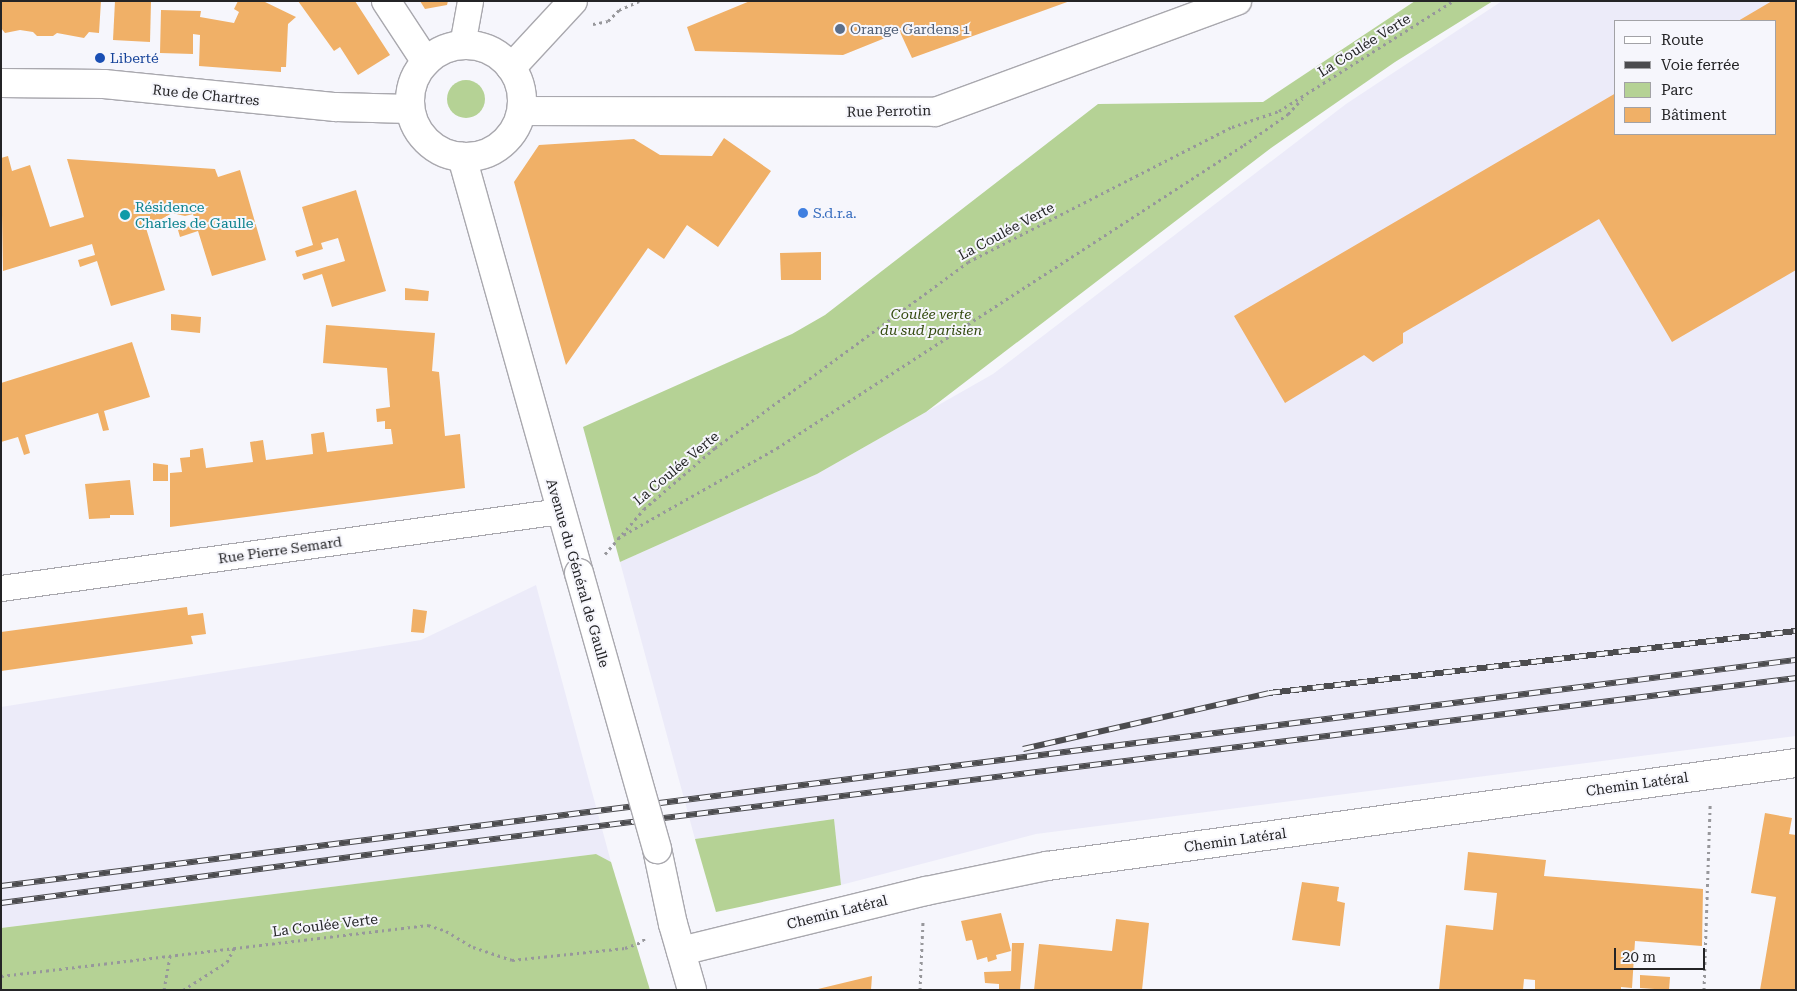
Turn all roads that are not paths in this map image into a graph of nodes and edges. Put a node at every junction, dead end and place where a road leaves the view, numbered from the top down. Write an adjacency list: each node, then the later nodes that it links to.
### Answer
1 (386, 1): 6 (street)
2 (470, 1): 5 (street)
3 (573, 1): 7 (street)
4 (1237, 1): 10 (street, Rue Perrotin)
5 (462, 45): 6 (street); 7 (street)
6 (426, 62): 9 (street)
7 (511, 68): 10 (street)
8 (1, 83): 9 (street, Rue de Chartres)
9 (410, 109): 11 (street)
10 (522, 111): 11 (street)
11 (462, 158): 12 (street, Avenue du Général de Gaulle)
12 (560, 511): 13 (street, Rue Pierre Semard); 15 (street, Avenue du Général de Gaulle, bridge)
13 (1, 588)
14 (1796, 763): 15 (street, Chemin Latéral)
15 (681, 951): 16 (street, Avenue du Général de Gaulle)
16 (692, 990)

